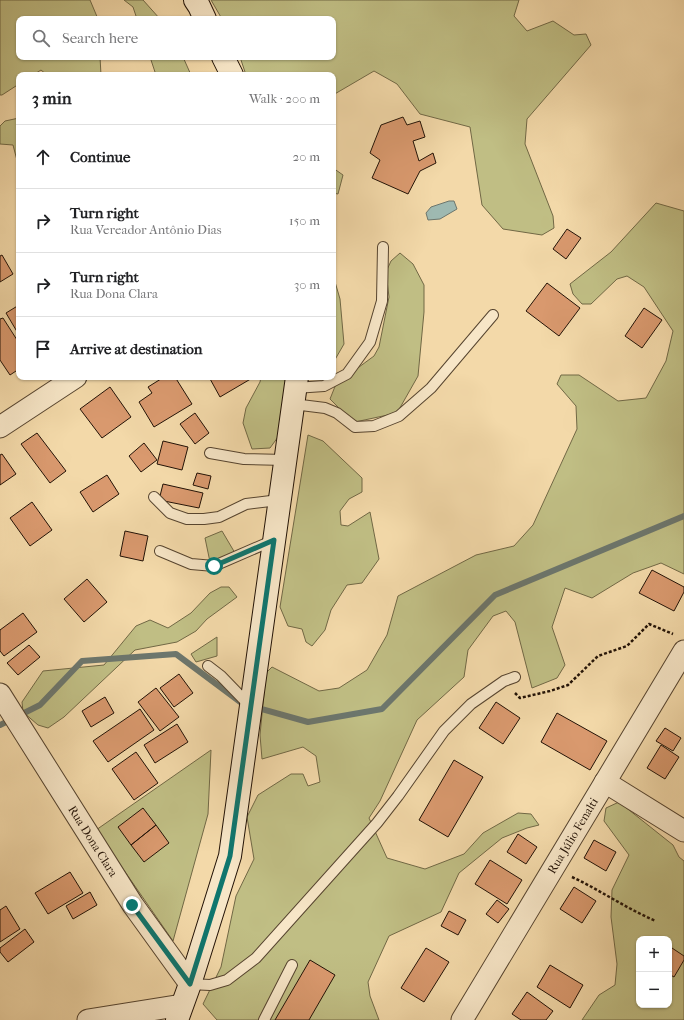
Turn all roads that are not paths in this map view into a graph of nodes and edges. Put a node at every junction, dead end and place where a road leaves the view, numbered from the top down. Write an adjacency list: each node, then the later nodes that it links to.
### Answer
1 (194, 0): 2 (street)
2 (204, 16)
3 (224, 60): 4 (street)
4 (230, 72)
5 (384, 247): 9 (lane)
6 (493, 315): 10 (lane)
7 (71, 380): 11 (street)
8 (336, 380): 10 (lane)
9 (336, 380)
10 (295, 390): 13 (street)
11 (0, 427)
12 (210, 453): 13 (lane)
13 (285, 460): 15 (street)
14 (154, 497): 15 (lane)
15 (279, 500): 16 (street)
16 (274, 540): 17 (lane); 22 (street)
17 (160, 551)
18 (681, 644): 23 (street, Rua Júlio Fenalti)
19 (208, 666): 22 (lane)
20 (515, 677): 26 (lane)
21 (0, 694): 26 (street, Rua Dona Clara)
22 (250, 706): 26 (street)
23 (605, 782): 24 (street); 30 (street, Rua Júlio Fenalti)
24 (684, 831)
25 (292, 965): 29 (lane)
26 (190, 984): 27 (street)
27 (179, 1013): 28 (street)
28 (88, 1020)
29 (264, 1020)
30 (462, 1020)

